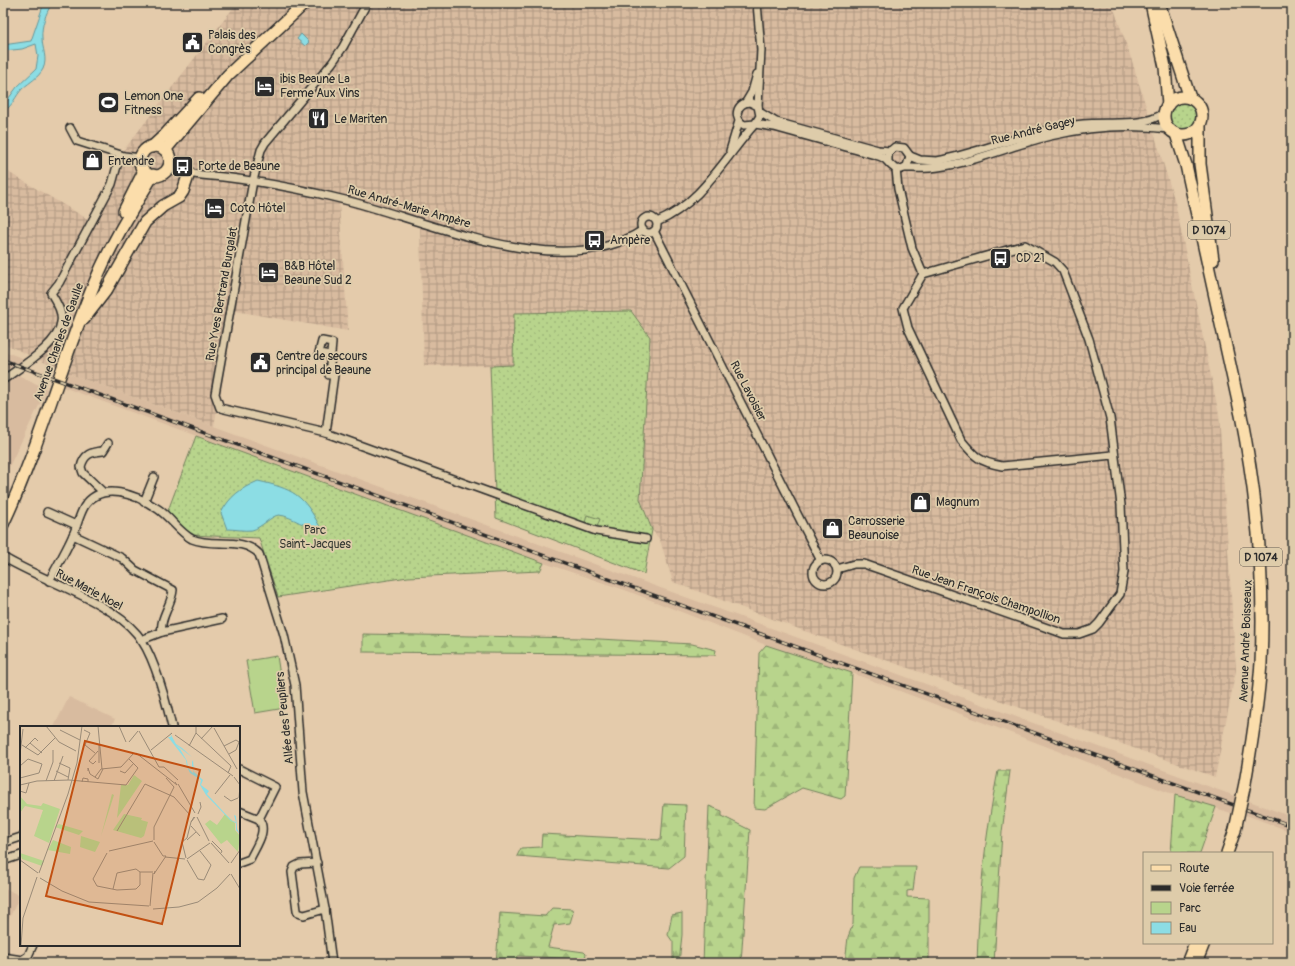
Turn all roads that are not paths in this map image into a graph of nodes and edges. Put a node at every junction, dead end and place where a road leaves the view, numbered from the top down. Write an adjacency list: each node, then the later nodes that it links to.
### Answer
1 (295, 3): 17 (main road)
2 (305, 3): 18 (main road)
3 (367, 3): 30 (street, Rue Yves Bertrand Burgalat)
4 (757, 3): 7 (street, Rue André-Marie Ampère)
5 (1151, 3): 10 (main road)
6 (1159, 3): 8 (main road)
7 (760, 64): 9 (street, Rue André-Marie Ampère); 11 (street, Rue André-Marie Ampère)
8 (1190, 98): 10 (main road); 14 (main road)
9 (746, 102): 11 (street); 12 (street, Rue André-Marie Ampère)
10 (1166, 109): 16 (main road); 21 (street, Rue André Gagey)
11 (760, 110): 13 (street, Rue André-Marie Ampère); 19 (street)
12 (739, 121): 13 (street); 22 (street, Rue André-Marie Ampère)
13 (754, 124): 22 (street, Rue André-Marie Ampère); 24 (street)
14 (1200, 127): 16 (main road); 36 (main road, Avenue André Boisseaux / D 1074)
15 (70, 128): 20 (street)
16 (1172, 132): 25 (street, Rue André Gagey); 36 (main road, Avenue André Boisseaux / D 1074)
17 (152, 146): 18 (main road); 23 (main road)
18 (165, 150): 27 (main road)
19 (890, 150): 21 (street); 24 (street)
20 (120, 155): 23 (street); 38 (street)
21 (910, 156): 25 (street)
22 (728, 157): 31 (street, Rue André-Marie Ampère)
23 (141, 158): 28 (main road)
24 (888, 161): 26 (street)
25 (904, 168): 26 (street)
26 (896, 169): 34 (street)
27 (166, 170): 28 (main road); 29 (street, Rue André-Marie Ampère)
28 (149, 173): 35 (main road, Avenue Charles de Gaulle); 45 (main road, Avenue Charles de Gaulle)
29 (189, 173): 30 (street, Rue André-Marie Ampère); 35 (main road)
30 (253, 181): 32 (street, Rue André-Marie Ampère); 39 (street, Rue Yves Bertrand Burgalat)
31 (656, 222): 32 (street, Rue André-Marie Ampère); 33 (street)
32 (643, 230): 33 (street, Rue André-Marie Ampère)
33 (654, 231): 52 (street, Rue Lavoisier)
34 (923, 274): 41 (street, Rue Jean François Champollion); 41 (street)
35 (76, 329): 47 (main road, Avenue Charles de Gaulle)
36 (1224, 334): 62 (main road, Avenue André Boisseaux / D 1074, bridge)
37 (330, 355): 39 (street)
38 (3, 380)
39 (326, 433): 50 (street)
40 (108, 443): 43 (street)
41 (1113, 455): 53 (street, Rue Jean François Champollion)
42 (154, 477): 44 (street)
43 (103, 492): 44 (street, Allée des Peupliers); 48 (street)
44 (144, 502): 70 (street, Allée des Peupliers)
45 (3, 510)
46 (47, 512): 48 (street)
47 (3, 524)
48 (76, 525): 49 (street)
49 (73, 535): 54 (street); 56 (street)
50 (646, 539)
51 (3, 557): 54 (street, Rue Marie Noel)
52 (821, 561): 53 (street); 53 (street)
53 (837, 569)
54 (49, 581): 57 (street, Rue Marie Noel)
55 (222, 619): 56 (street)
56 (162, 632): 57 (street)
57 (142, 640): 58 (street, Rue Marie Noel)
58 (172, 726)
59 (240, 770): 61 (street)
60 (240, 810): 61 (street)
61 (259, 819): 69 (street)
62 (1235, 830): 65 (main road, Avenue André Boisseaux / D 1074); 66 (main road, Avenue André Boisseaux / D 1074)
63 (20, 837): 64 (street)
64 (3, 843)
65 (1227, 852)
66 (1230, 852)
67 (20, 855): 68 (street)
68 (3, 861)
69 (240, 862)
70 (317, 863): 71 (street, Allée des Peupliers); 71 (street)
71 (325, 909): 76 (street, Allée des Peupliers)
72 (1196, 944): 77 (main road)
73 (1204, 944): 78 (main road)
74 (33, 946): 75 (street)
75 (3, 957)
76 (332, 963)
77 (1187, 963)
78 (1196, 963)

